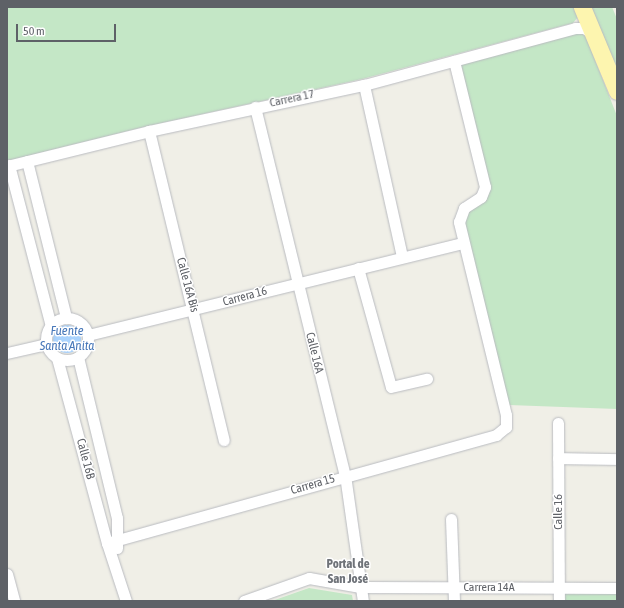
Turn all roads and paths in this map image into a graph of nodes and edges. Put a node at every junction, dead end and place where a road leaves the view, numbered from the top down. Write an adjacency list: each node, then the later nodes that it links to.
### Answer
1 (584, 10): 2 (street); 3 (main road)
2 (575, 28): 3 (street); 4 (street, Carrera 17)
3 (594, 34): 6 (main road)
4 (454, 60): 5 (street, Carrera 17); 11 (street)
5 (364, 85): 7 (street, Carrera 17); 12 (street)
6 (617, 91)
7 (255, 107): 8 (street, Carrera 17); 14 (street, Calle 16A)
8 (149, 131): 9 (street, Carrera 17); 15 (street, Calle 16A Bis)
9 (27, 162): 10 (street, Carrera 17); 16 (street)
10 (8, 166): 17 (street)
11 (463, 244): 12 (street, Carrera 16); 28 (street, Carrera 15)
12 (402, 257): 13 (street, Carrera 16)
13 (358, 268): 14 (street, Carrera 16); 23 (street)
14 (296, 283): 15 (street, Carrera 16); 28 (street, Calle 16A)
15 (194, 310): 18 (street, Carrera 16); 25 (street, Calle 16A Bis)
16 (66, 318): 17 (street); 18 (street)
17 (50, 326): 19 (street)
18 (88, 335): 21 (street)
19 (46, 344): 20 (street); 22 (street)
20 (7, 353)
21 (78, 357): 22 (street); 30 (street, Calle 16B)
22 (57, 358): 31 (street, Calle 16B)
23 (427, 379)
24 (558, 423): 26 (street, Calle 16)
25 (224, 440)
26 (558, 458): 27 (street); 36 (street, Calle 16)
27 (617, 459)
28 (345, 475): 30 (street, Carrera 15); 34 (street, Calle 16A)
29 (451, 519): 35 (street)
30 (118, 541): 31 (street, Carrera 15); 32 (street, Calle 16B)
31 (107, 543): 32 (street, Calle 16B)
32 (114, 560): 39 (street, Calle 16B)
33 (7, 574): 38 (street)
34 (360, 587): 35 (street, Carrera 14A); 40 (street, Carrera 14A); 41 (street, Calle 16A)
35 (454, 588): 36 (street, Carrera 14A); 42 (street)
36 (559, 588): 37 (street, Carrera 14A); 43 (street, Calle 16)
37 (617, 588)
38 (14, 601)
39 (126, 601)
40 (244, 601)
41 (363, 601)
42 (454, 601)
43 (559, 601)

